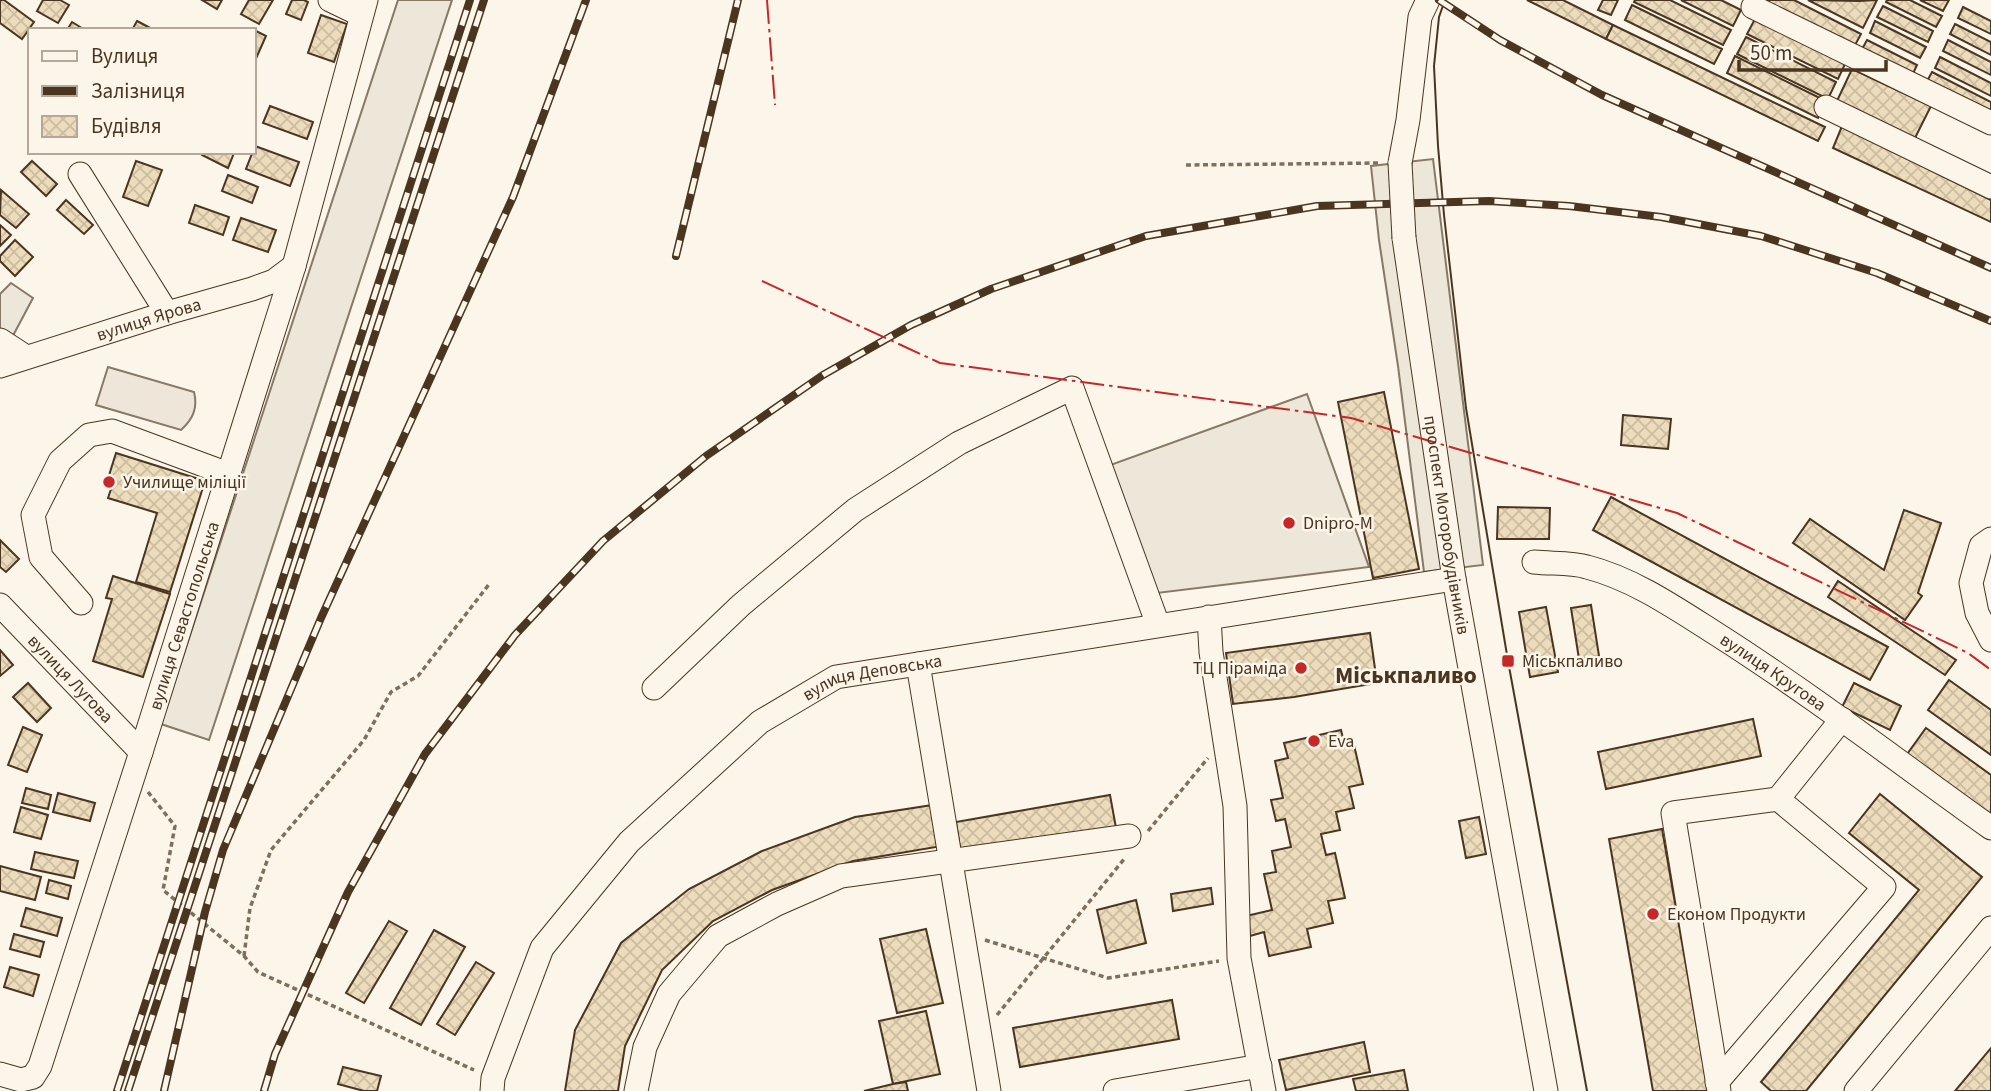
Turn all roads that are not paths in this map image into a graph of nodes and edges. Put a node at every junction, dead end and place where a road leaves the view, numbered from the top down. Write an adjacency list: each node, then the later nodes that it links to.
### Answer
1 (330, 0): 3 (street)
2 (1428, 0): 17 (street, проспект Моторобудівників, bridge)
3 (364, 7): 9 (street, вулиця Севастопольська)
4 (1753, 7): 6 (street)
5 (1826, 107): 8 (street)
6 (1991, 123)
7 (80, 174): 10 (street)
8 (1991, 187)
9 (294, 266): 10 (street, вулиця Ярова); 14 (street, вулиця Севастопольська)
10 (167, 313): 12 (street, вулиця Ярова)
11 (0, 340): 12 (street)
12 (26, 357): 13 (street, вулиця Ярова)
13 (0, 366)
14 (228, 474): 18 (street); 26 (street, вулиця Севастопольська)
15 (1991, 539): 22 (street)
16 (1534, 562): 25 (street, вулиця Кругова)
17 (1454, 579): 20 (street, вулиця Деповська); 40 (street, проспект Моторобудівників)
18 (81, 603)
19 (0, 606): 26 (street, вулиця Лугова)
20 (1209, 617): 21 (street, вулиця Деповська); 32 (street)
21 (1158, 625): 23 (street, вулиця Деповська); 24 (street)
22 (1991, 640)
23 (918, 664): 30 (street); 34 (street, вулиця Деповська)
24 (654, 688)
25 (1842, 719): 27 (street); 28 (street, вулиця Кругова)
26 (141, 752): 33 (street, вулиця Севастопольська)
27 (1778, 799): 35 (street); 35 (street)
28 (1991, 828)
29 (1135, 841): 30 (street)
30 (951, 861): 36 (street); 37 (street)
31 (1991, 928): 41 (street)
32 (1260, 1066): 38 (street); 39 (street)
33 (0, 1074)
34 (493, 1084)
35 (1718, 1086)
36 (636, 1091)
37 (989, 1091)
38 (1115, 1091)
39 (1264, 1091)
40 (1546, 1091)
41 (1856, 1091)

